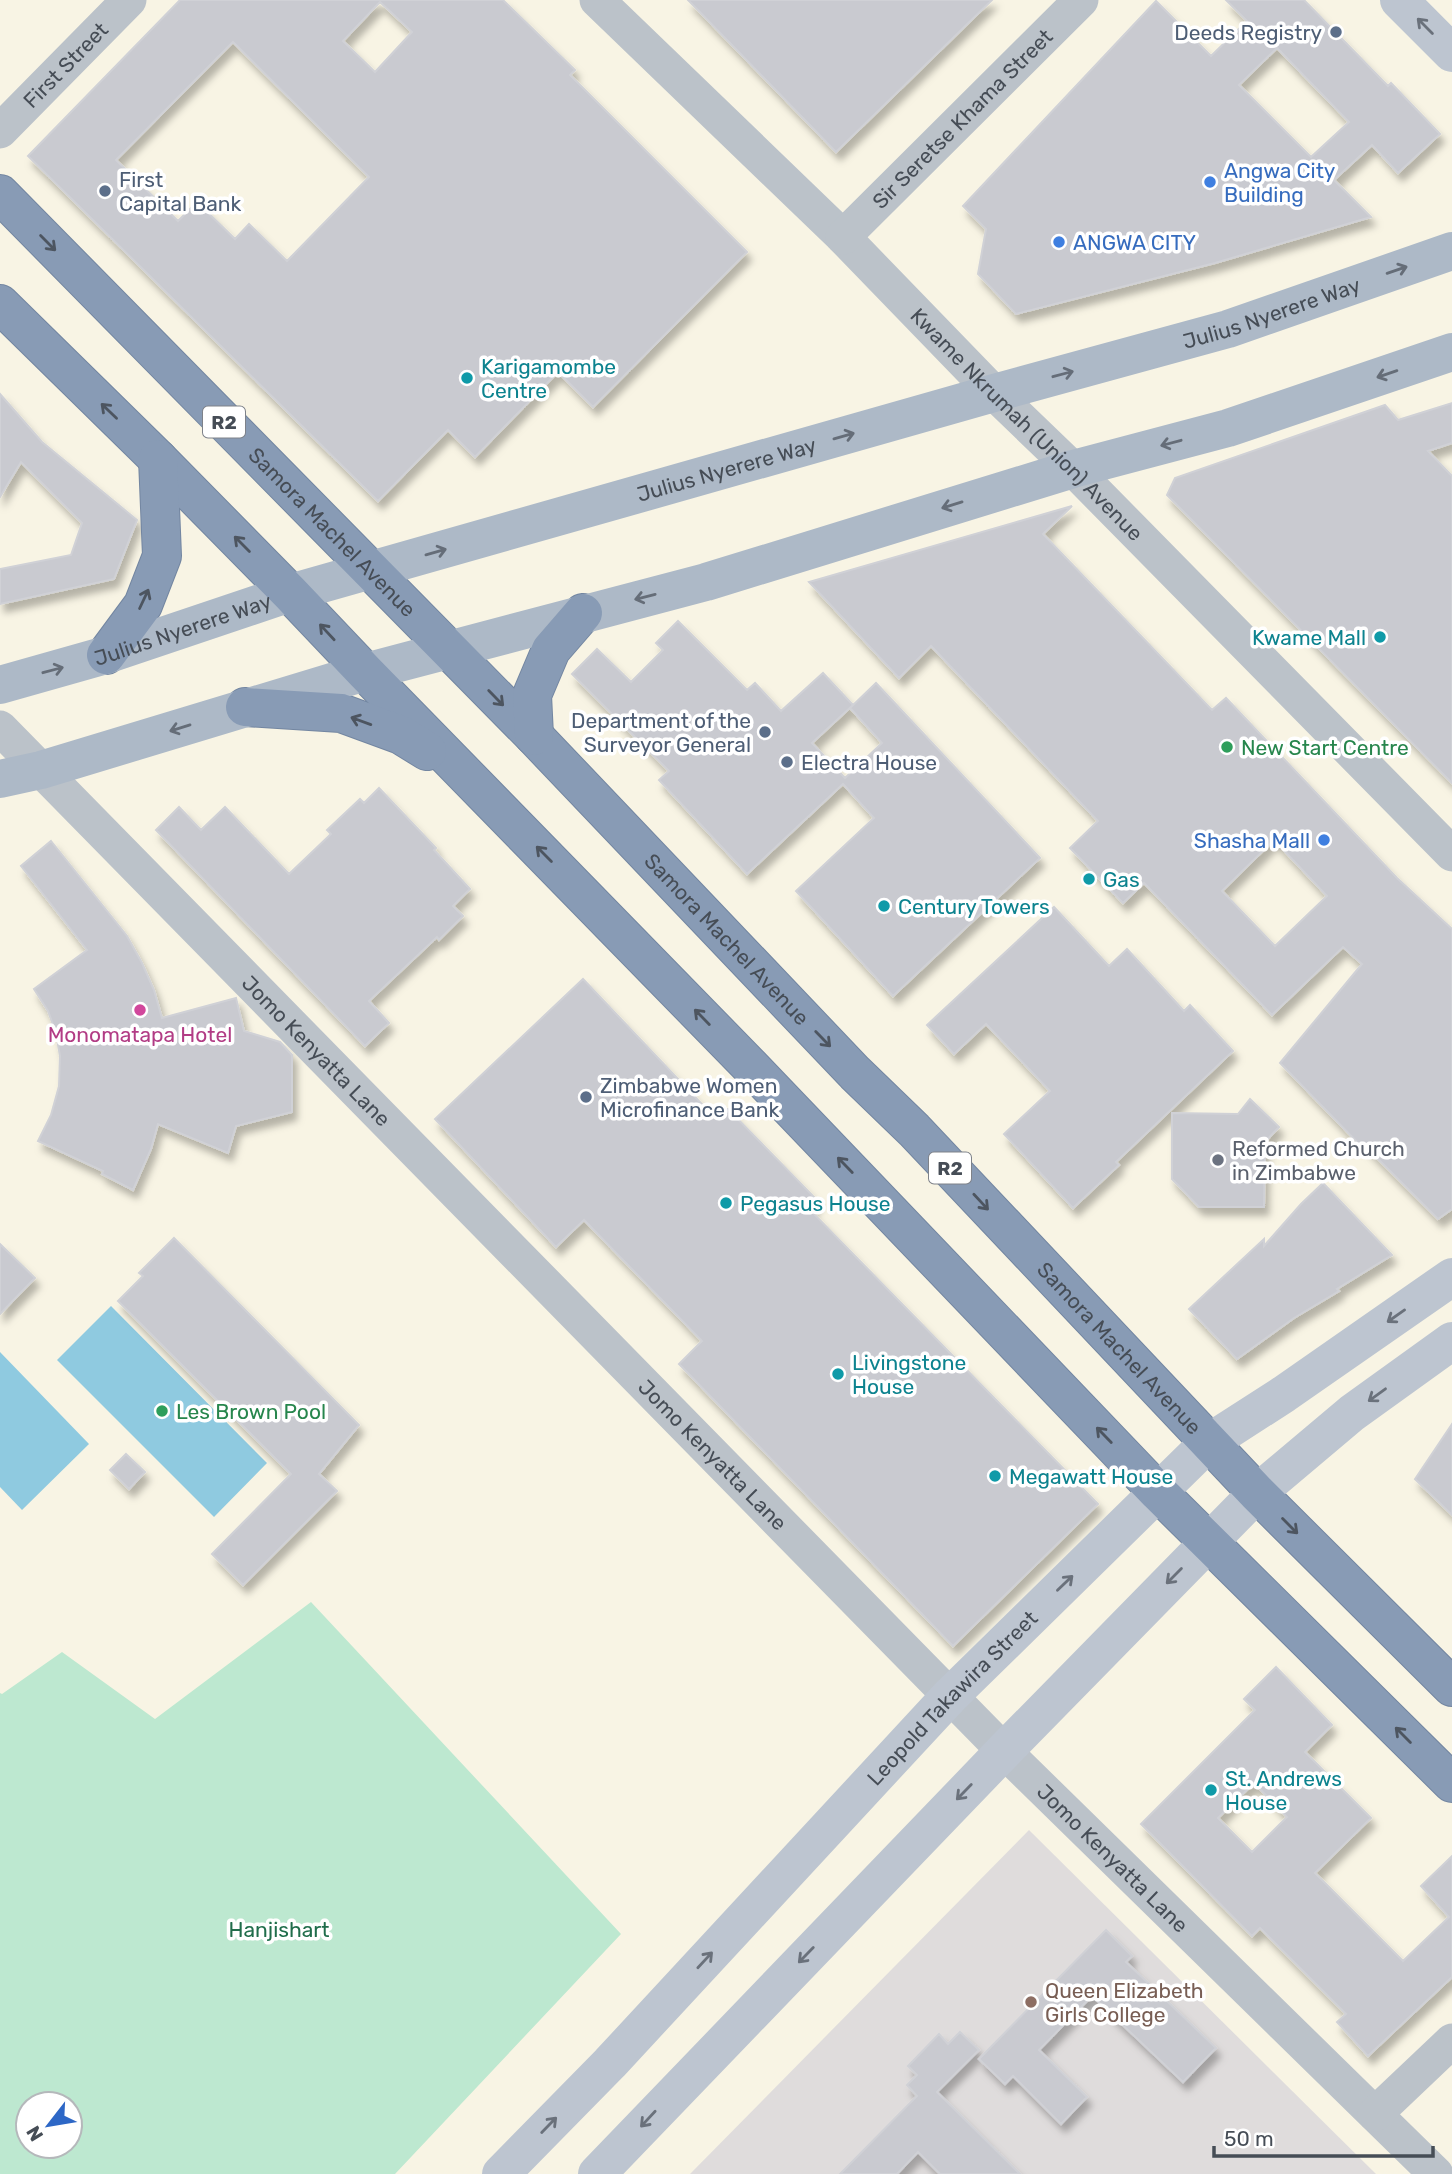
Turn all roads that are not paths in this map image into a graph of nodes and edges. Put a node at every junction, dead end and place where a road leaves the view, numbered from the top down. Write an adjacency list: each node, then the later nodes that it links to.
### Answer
1 (129, 0): 6 (street, First Street)
2 (597, 0): 8 (street, Kwame Nkrumah (Union) Avenue)
3 (1080, 0): 8 (street, Sir Seretse Khama Street)
4 (1399, 0): 5 (main road, one-way to 4)
5 (1452, 52)
6 (0, 131)
7 (0, 194): 15 (highway, Samora Machel Avenue / R2, one-way to 15)
8 (843, 237): 12 (street, Kwame Nkrumah (Union) Avenue)
9 (1452, 251): 12 (main road, Julius Nyerere Way, one-way to 9)
10 (0, 304): 13 (highway, one-way to 10)
11 (1452, 352): 14 (main road, one-way to 14)
12 (994, 393): 14 (street, Kwame Nkrumah (Union) Avenue); 15 (main road, Julius Nyerere Way, one-way to 12)
13 (158, 459): 16 (highway, one-way to 13); 19 (highway, one-way to 13)
14 (1073, 468): 17 (main road, one-way to 17); 28 (street, Kwame Nkrumah (Union) Avenue)
15 (371, 570): 16 (main road, Julius Nyerere Way); 18 (highway, Samora Machel Avenue / R2)
16 (290, 593): 19 (main road, Julius Nyerere Way); 20 (highway, one-way to 16)
17 (583, 613): 18 (main road); 24 (highway)
18 (448, 649): 20 (main road); 24 (highway, Samora Machel Avenue / R2, one-way to 24)
19 (106, 655): 21 (main road, Julius Nyerere Way, one-way to 19)
20 (365, 672): 22 (main road); 26 (highway)
21 (0, 685)
22 (245, 708): 25 (main road, one-way to 25); 26 (highway, one-way to 22)
23 (0, 728): 25 (street, Jomo Kenyatta Lane)
24 (534, 736): 31 (highway, Samora Machel Avenue / R2, one-way to 31)
25 (41, 770): 27 (main road); 36 (street, Jomo Kenyatta Lane)
26 (465, 775): 32 (highway, one-way to 26)
27 (0, 779)
28 (1452, 854)
29 (1452, 1277): 31 (main road, Leopold Takawira Street, one-way to 31)
30 (1452, 1341): 33 (main road, one-way to 33)
31 (1208, 1443): 32 (main road, Leopold Takawira Street); 33 (highway, Samora Machel Avenue / R2)
32 (1158, 1492): 34 (highway); 36 (main road, Leopold Takawira Street, one-way to 32)
33 (1256, 1493): 34 (main road); 35 (highway, Samora Machel Avenue / R2, one-way to 35)
34 (1208, 1542): 37 (main road, one-way to 37); 38 (highway, one-way to 34)
35 (1452, 1688)
36 (950, 1696): 37 (street, Jomo Kenyatta Lane); 41 (main road, Leopold Takawira Street, one-way to 36)
37 (1004, 1751): 40 (street, Jomo Kenyatta Lane); 42 (main road, one-way to 42)
38 (1452, 1783)
39 (1452, 2041): 40 (street)
40 (1375, 2114): 43 (street, Jomo Kenyatta Lane)
41 (501, 2174)
42 (597, 2174)
43 (1436, 2174)

